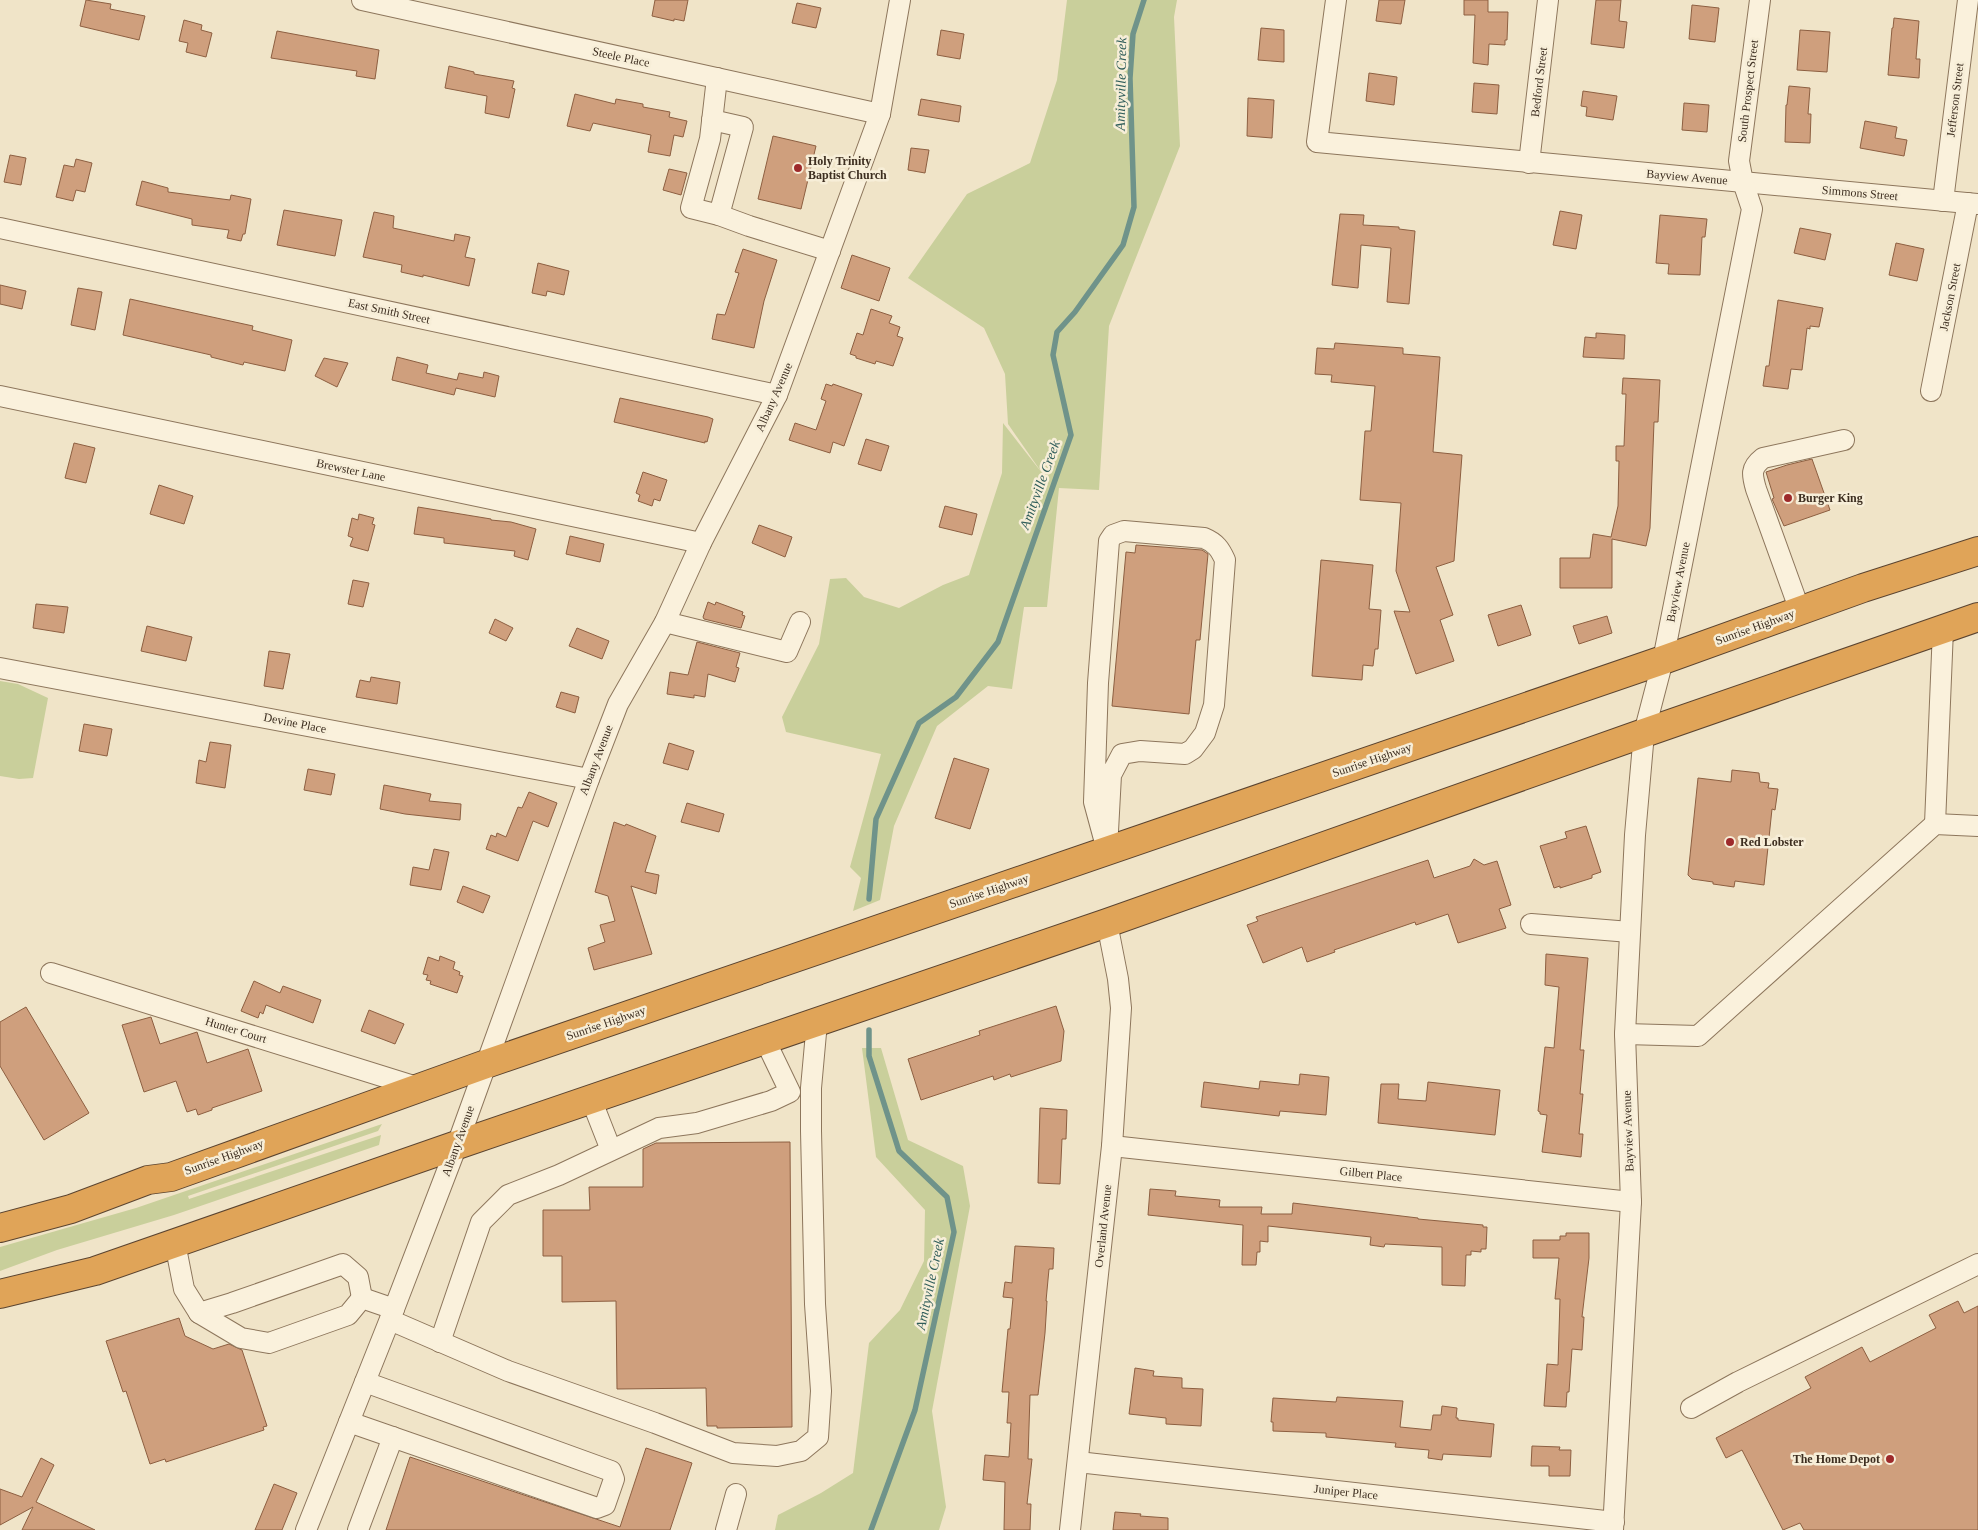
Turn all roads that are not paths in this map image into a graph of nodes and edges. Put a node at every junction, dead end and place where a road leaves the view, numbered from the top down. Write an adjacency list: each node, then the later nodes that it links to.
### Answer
1 (362, 0): 7 (street, Steele Place)
2 (900, 0): 8 (street, Albany Avenue)
3 (1336, 0): 10 (street, Bayview Avenue)
4 (1548, 0): 10 (street, Bedford Street)
5 (1760, 0): 11 (street, South Prospect Street)
6 (1968, 0): 12 (street, Jefferson Street)
7 (717, 78): 8 (street, Steele Place); 9 (street)
8 (880, 114): 16 (street, Albany Avenue)
9 (712, 120): 14 (street); 14 (street)
10 (1529, 163): 11 (street, Bayview Avenue)
11 (1743, 182): 12 (street, Simmons Street); 28 (street, Bayview Avenue)
12 (1942, 200): 13 (street, Simmons Street)
13 (1973, 204): 17 (street, Jackson Street)
14 (719, 215): 16 (street)
15 (0, 228): 18 (street, East Smith Street)
16 (830, 251): 18 (street, Albany Avenue)
17 (1932, 391)
18 (777, 395): 21 (street, Albany Avenue)
19 (0, 396): 21 (street, Brewster Lane)
20 (1844, 440): 23 (street)
21 (702, 543): 25 (street, Albany Avenue)
22 (1978, 551): 23 (highway, Sunrise Highway)
23 (1800, 611): 28 (highway, Sunrise Highway)
24 (1978, 617): 27 (highway)
25 (665, 622): 26 (street); 31 (street, Albany Avenue)
26 (800, 622)
27 (1943, 629): 30 (highway); 32 (street)
28 (1662, 660): 30 (street, Bayview Avenue); 34 (highway, Sunrise Highway)
29 (0, 668): 31 (street, Devine Place)
30 (1644, 732): 35 (highway); 37 (street, Bayview Avenue)
31 (589, 779): 42 (street, Albany Avenue)
32 (1935, 824): 33 (street); 40 (street)
33 (1978, 826)
34 (1107, 850): 34 (street); 42 (highway, Sunrise Highway)
35 (1107, 923): 39 (highway); 48 (street, Overland Avenue)
36 (1531, 924): 37 (street)
37 (1630, 932): 40 (street, Bayview Avenue)
38 (51, 973): 43 (street, Hunter Court)
39 (817, 1022): 41 (highway); 44 (street)
40 (1625, 1034): 50 (street, Bayview Avenue)
41 (765, 1040): 45 (street); 46 (highway)
42 (486, 1064): 43 (highway, Sunrise Highway); 47 (street, Albany Avenue)
43 (420, 1088): 51 (highway, Sunrise Highway)
44 (812, 1088): 45 (street); 58 (street)
45 (790, 1092): 49 (street)
46 (591, 1099): 47 (highway); 49 (street)
47 (457, 1145): 52 (highway); 57 (street, Albany Avenue)
48 (1112, 1146): 50 (street, Gilbert Place); 63 (street, Overland Avenue)
49 (611, 1150): 58 (street)
50 (1631, 1202): 65 (street, Bayview Avenue)
51 (0, 1228)
52 (175, 1243): 54 (highway); 56 (street)
53 (1978, 1264): 60 (street)
54 (0, 1294)
55 (362, 1298): 56 (street); 56 (street); 57 (street)
56 (199, 1313)
57 (392, 1315): 58 (street); 59 (street, Albany Avenue)
58 (440, 1342)
59 (365, 1382): 61 (street, Albany Avenue); 62 (street)
60 (1691, 1408)
61 (349, 1422): 62 (street); 66 (street, Albany Avenue)
62 (393, 1437): 67 (street)
63 (1078, 1462): 65 (street, Juniper Place); 69 (street, Overland Avenue)
64 (736, 1494): 68 (street)
65 (1613, 1526)
66 (306, 1530)
67 (358, 1530)
68 (726, 1530)
69 (1070, 1530)

